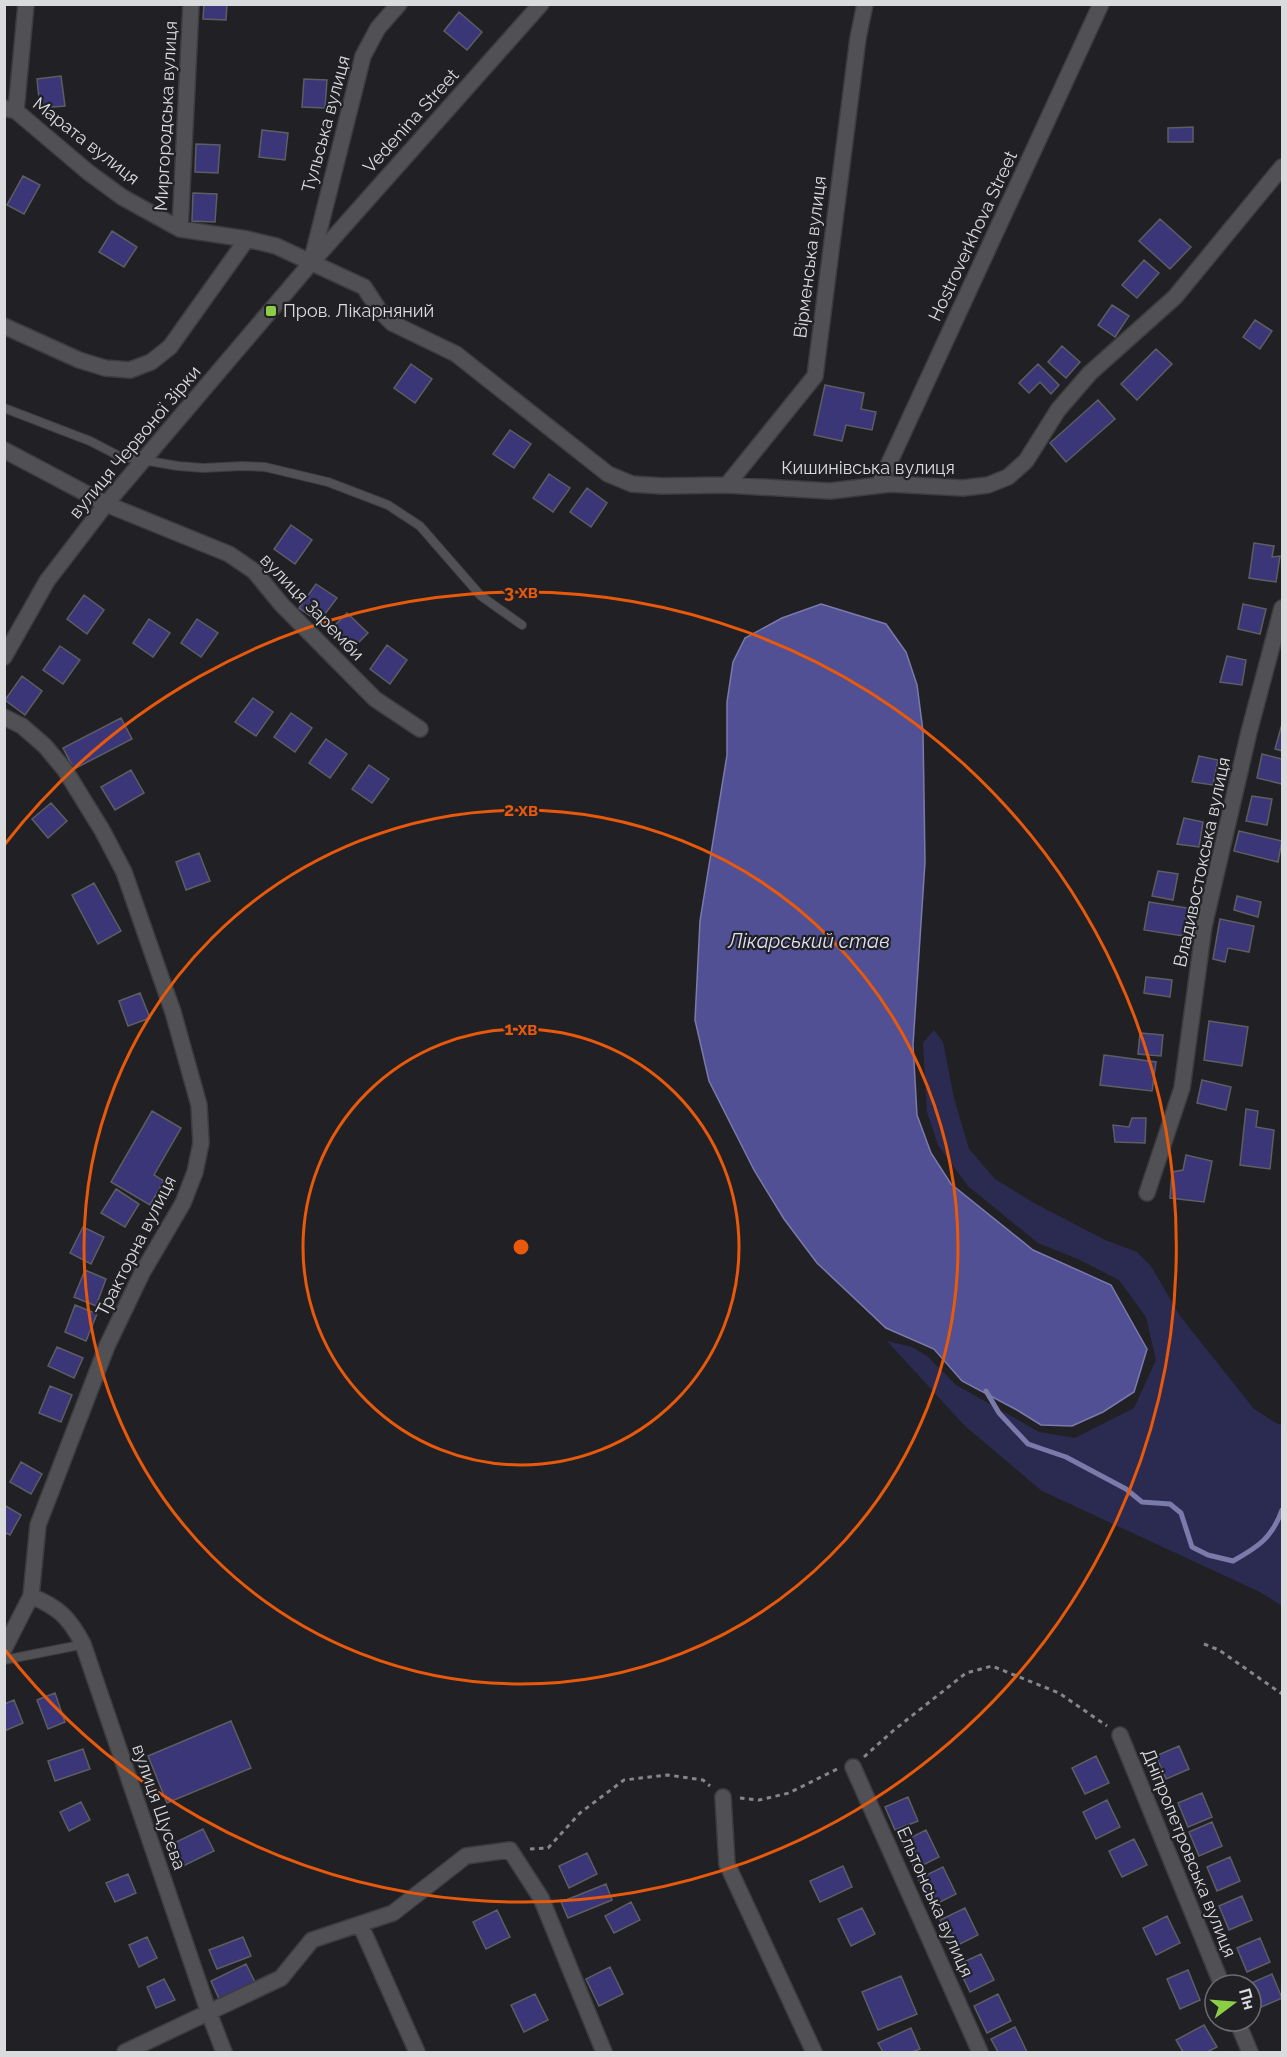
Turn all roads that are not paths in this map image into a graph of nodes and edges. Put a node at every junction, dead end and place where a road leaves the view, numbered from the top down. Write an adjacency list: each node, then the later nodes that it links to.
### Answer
1 (26, 4): 7 (street)
2 (190, 4): 9 (street, Миргородська вулиця)
3 (399, 4): 11 (street, Тульська вулиця)
4 (541, 4): 11 (street, Vedenina Street)
5 (865, 4): 16 (street, Вірменська вулиця)
6 (1101, 4): 17 (street, Hostroverkhova Street)
7 (10, 110): 9 (street, Марата вулиця)
8 (1282, 167): 17 (street, Кишинівська вулиця)
9 (180, 229): 10 (street, Марата вулиця)
10 (247, 239): 11 (street, Марата вулиця); 12 (street)
11 (310, 263): 15 (street, вулиця Червоної Зірки); 16 (street, Кишинівська вулиця)
12 (4, 326)
13 (4, 408): 15 (lane)
14 (4, 450): 18 (street, вулиця Заремби)
15 (143, 460): 18 (street, вулиця Червоної Зірки); 20 (lane)
16 (727, 485): 17 (street, Кишинівська вулиця)
17 (879, 485)
18 (106, 504): 21 (street, вулиця Червоної Зірки); 23 (street, вулиця Заремби)
19 (1282, 608): 24 (street, Владивостокська вулиця)
20 (522, 625)
21 (4, 657)
22 (4, 717): 25 (street, Тракторна вулиця)
23 (420, 729)
24 (1147, 1193)
25 (31, 1596): 26 (street, вулиця Щусєва); 27 (street, Тракторна вулиця)
26 (85, 1644): 28 (lane); 34 (street, вулиця Щусєва)
27 (4, 1649)
28 (4, 1660)
29 (1120, 1735): 33 (street, Дніпропетровська вулиця)
30 (853, 1767): 41 (street, Ельтонська вулиця)
31 (723, 1797): 40 (street)
32 (360, 1924): 34 (street); 38 (street); 39 (street)
33 (1217, 1973)
34 (208, 2013): 36 (street); 37 (street, вулиця Щусєва)
35 (1242, 2033): 42 (street)
36 (125, 2052)
37 (224, 2052)
38 (417, 2052)
39 (604, 2052)
40 (814, 2052)
41 (980, 2052)
42 (1250, 2052)

